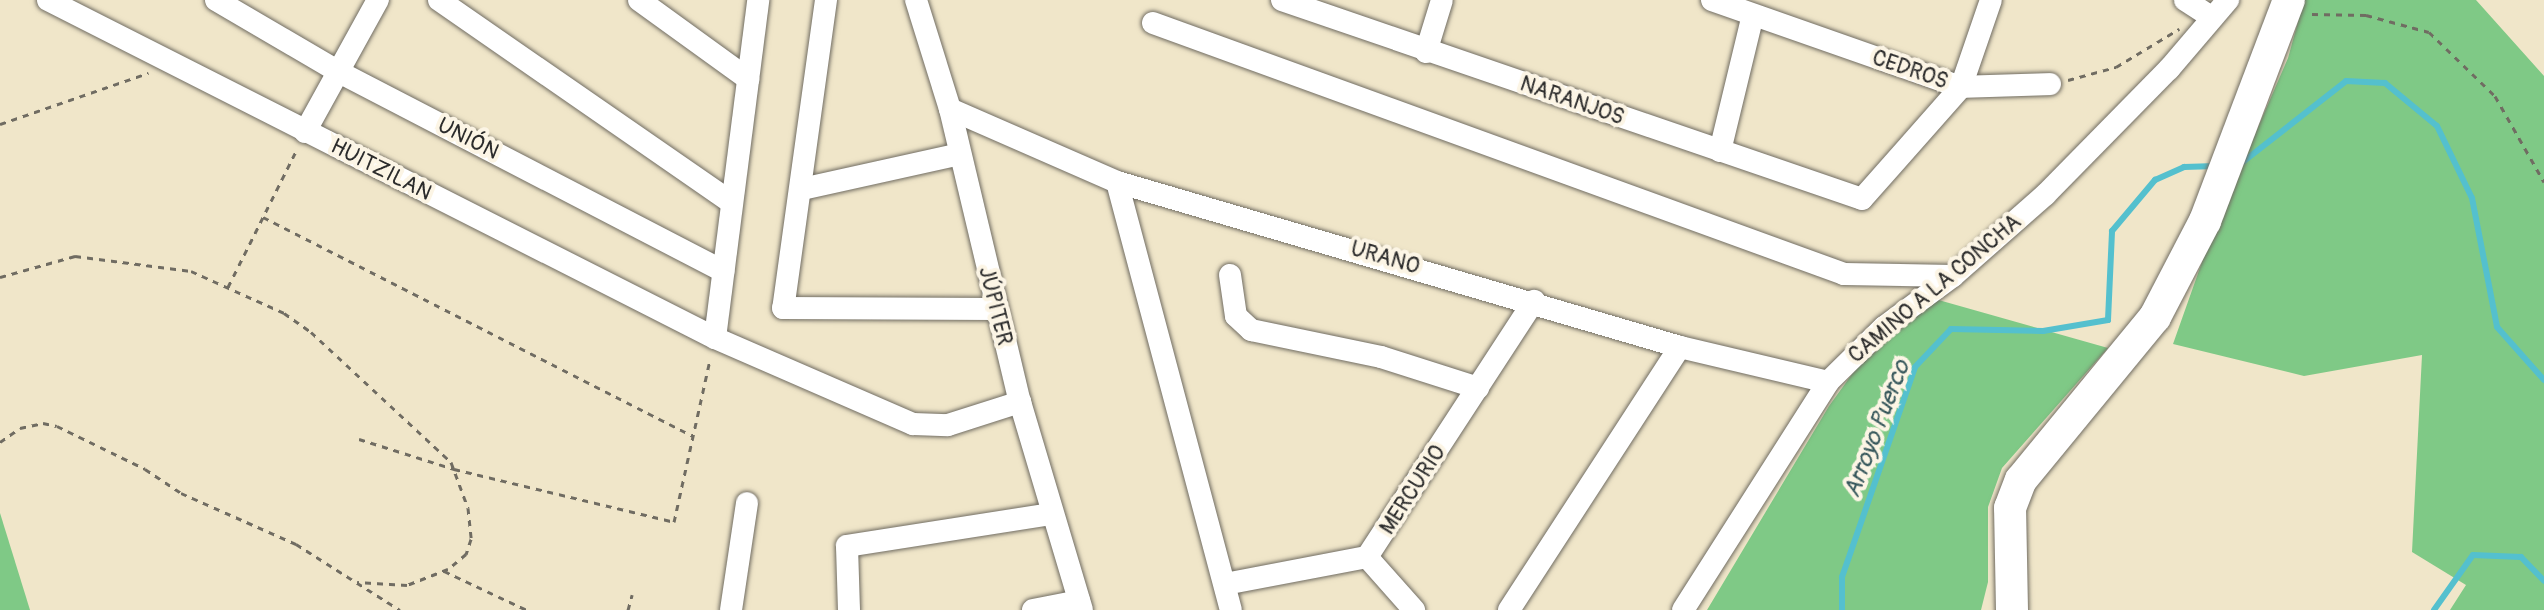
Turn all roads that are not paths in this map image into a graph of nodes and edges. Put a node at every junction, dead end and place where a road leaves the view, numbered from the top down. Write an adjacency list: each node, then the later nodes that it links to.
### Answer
1 (48, 0): 25 (street, HUITZILAN)
2 (216, 0): 20 (street, UNIÓN)
3 (378, 0): 20 (street)
4 (439, 0): 30 (street)
5 (639, 0): 21 (street)
6 (758, 0): 21 (street)
7 (826, 0): 29 (street)
8 (916, 0): 24 (street, JÚPITER)
9 (1282, 0): 19 (street, NARANJOS)
10 (1442, 0): 19 (street)
11 (1712, 0): 16 (street, CEDROS)
12 (1991, 0): 23 (street)
13 (2185, 0): 18 (street)
14 (2228, 0): 18 (street, CAMINO A LA CONCHA)
15 (2286, 13): 53 (street)
16 (1753, 15): 23 (street, CEDROS); 26 (street)
17 (1153, 23): 33 (street)
18 (2204, 24): 33 (street, CAMINO A LA CONCHA)
19 (1426, 52): 26 (street, NARANJOS)
20 (339, 72): 25 (street); 31 (street, UNIÓN)
21 (748, 79): 30 (street)
22 (2050, 84): 23 (street, CEDROS)
23 (1961, 87): 26 (street, NARANJOS)
24 (950, 109): 27 (street, JÚPITER); 28 (street, URANO)
25 (305, 132): 36 (street, HUITZILAN)
26 (1720, 151)
27 (960, 154): 29 (street); 35 (street, JÚPITER)
28 (1117, 182): 34 (street, URANO); 44 (street)
29 (802, 189): 35 (street)
30 (732, 203): 31 (street)
31 (723, 271): 36 (street)
32 (1230, 275): 39 (street)
33 (1953, 276): 38 (street, CAMINO A LA CONCHA)
34 (1534, 301): 37 (street, URANO); 39 (street, MERCURIO)
35 (995, 309): 40 (street, JÚPITER)
36 (715, 338): 40 (street, HUITZILAN)
37 (1680, 347): 38 (street, URANO); 51 (street)
38 (1828, 382): 52 (street, CAMINO A LA CONCHA)
39 (1478, 388): 43 (street, MERCURIO)
40 (1020, 402): 42 (street, JÚPITER)
41 (747, 503): 46 (street)
42 (1051, 514): 45 (street, JÚPITER); 47 (street)
43 (1367, 557): 44 (street, MERCURIO); 50 (street)
44 (1225, 584): 49 (street)
45 (1080, 605): 48 (street)
46 (731, 610)
47 (849, 610)
48 (1033, 610)
49 (1231, 610)
50 (1414, 610)
51 (1509, 610)
52 (1683, 610)
53 (2012, 610)

